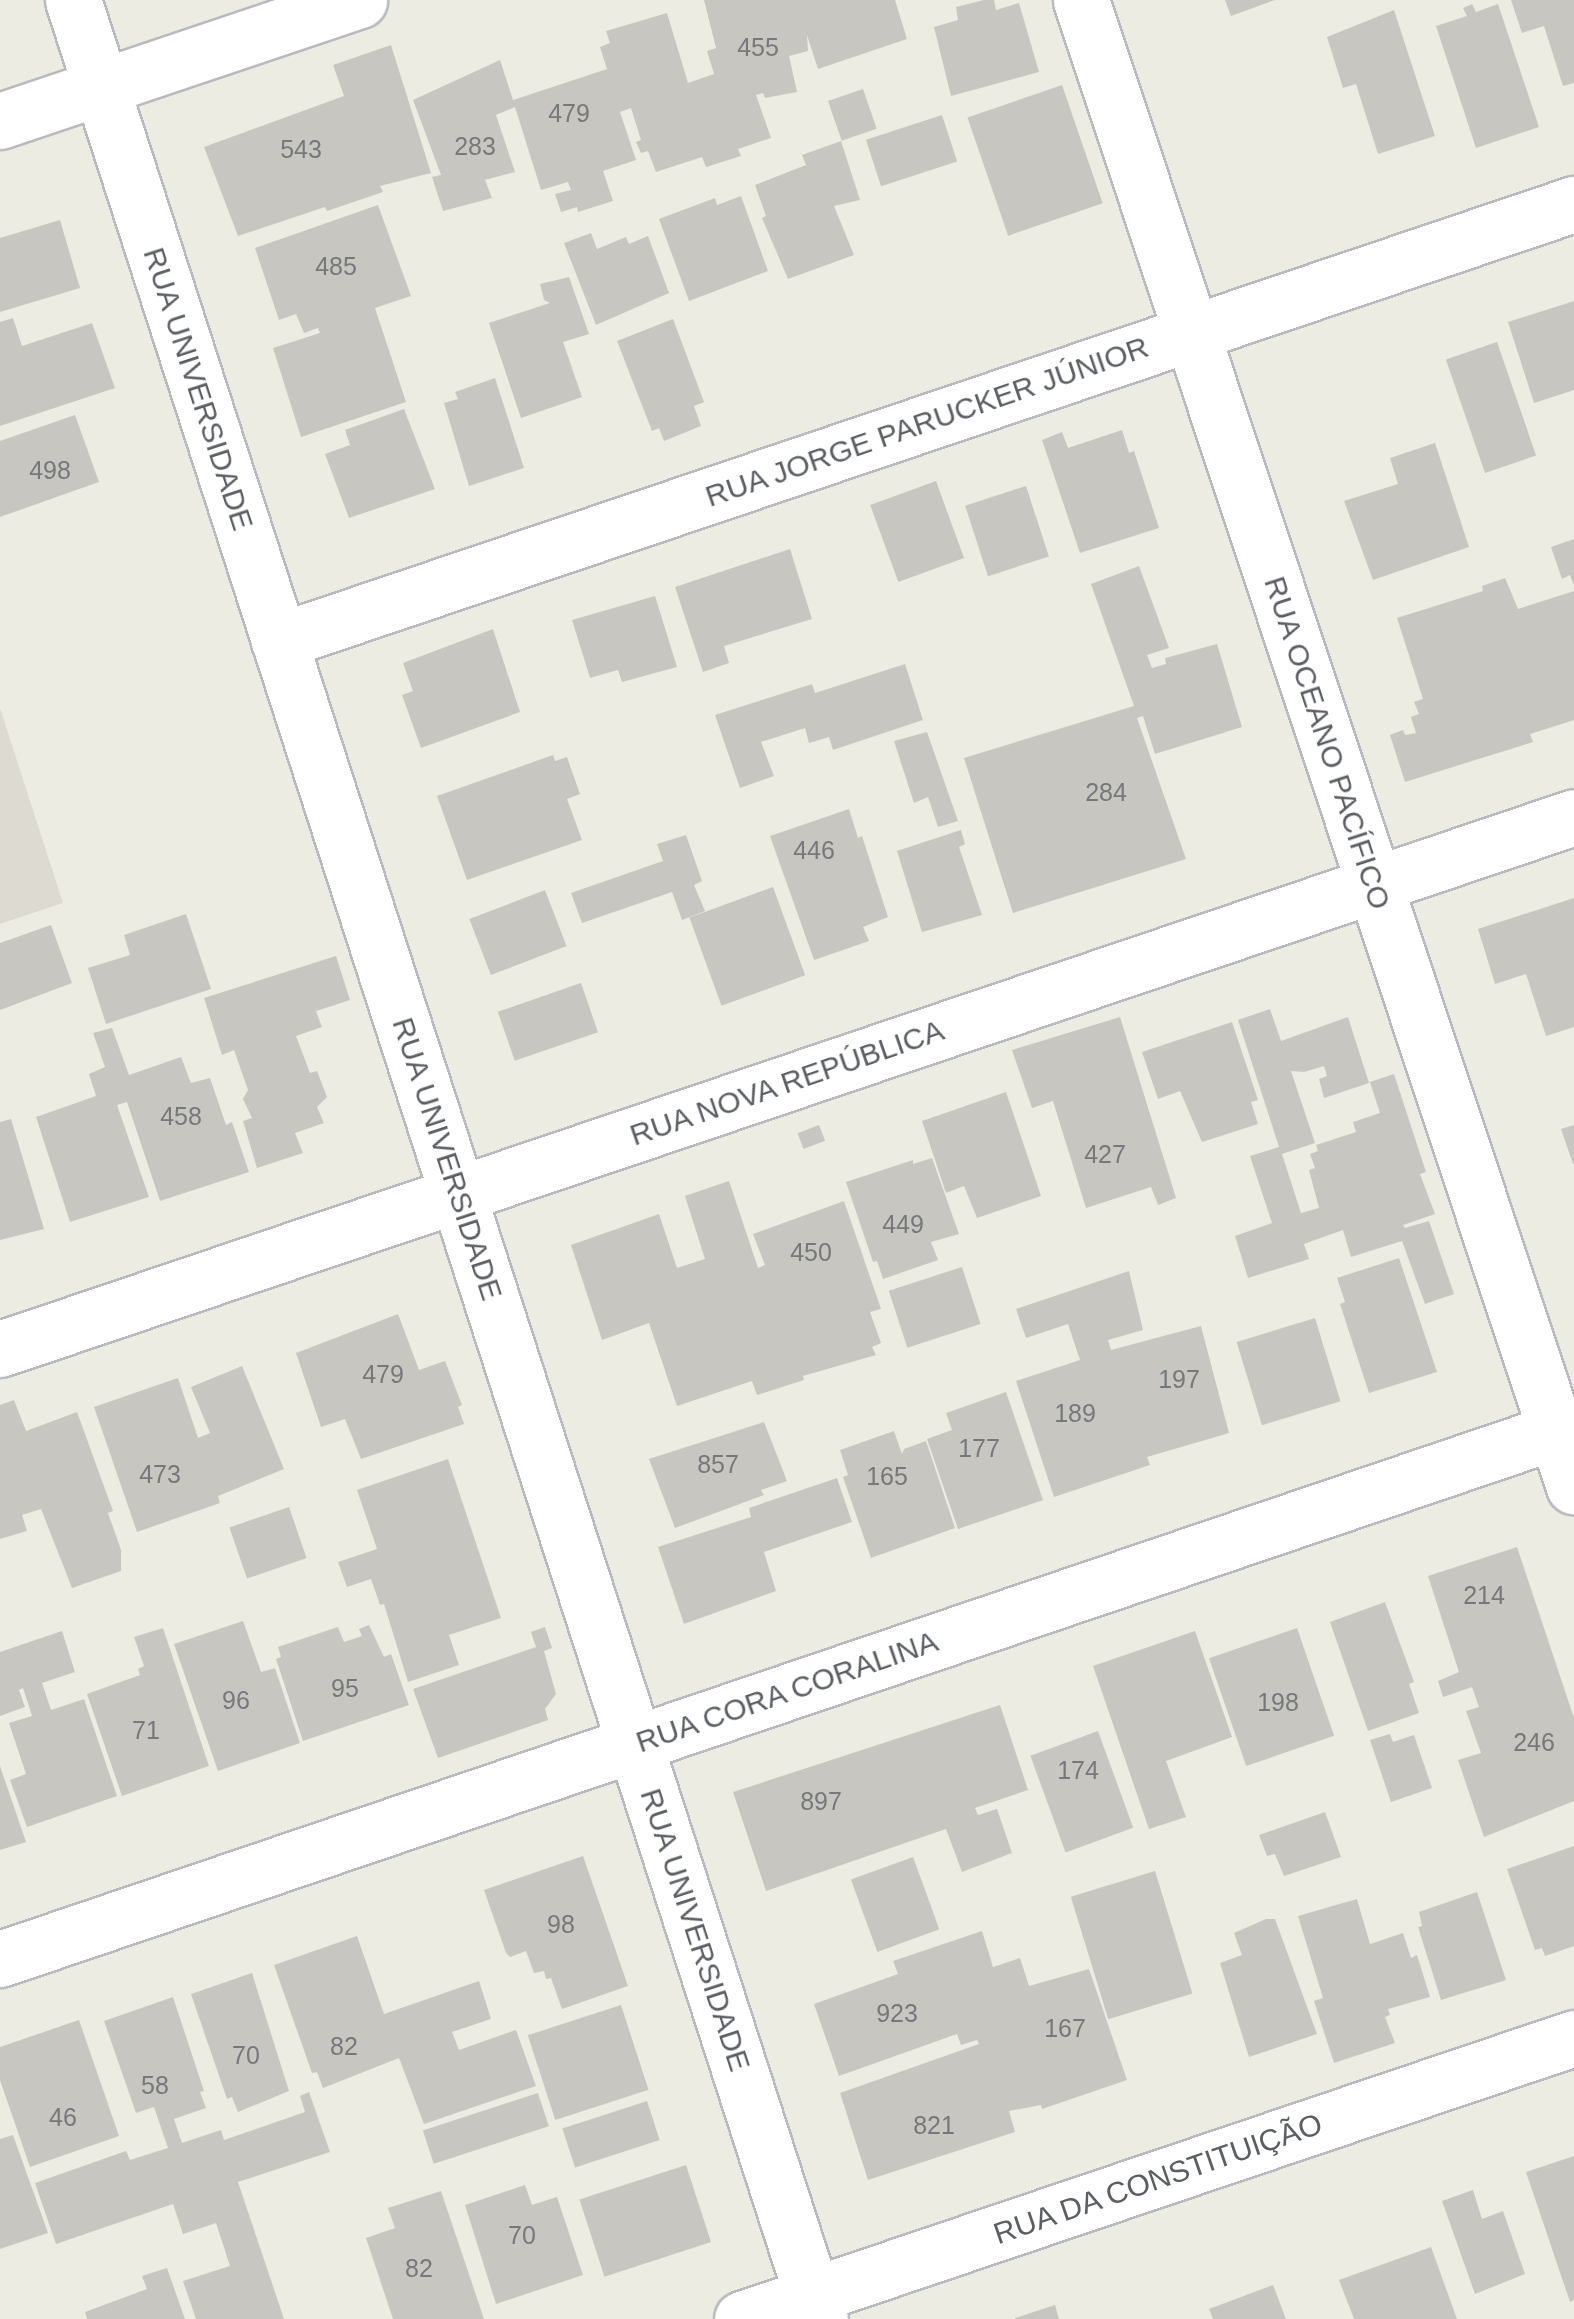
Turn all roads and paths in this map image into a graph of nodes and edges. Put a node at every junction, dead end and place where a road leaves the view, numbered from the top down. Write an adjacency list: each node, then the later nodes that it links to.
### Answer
1 (73, 0): 4 (street, RUA UNIVERSIDADE)
2 (359, 0): 4 (street)
3 (1082, 0): 7 (street, RUA OCEANO PACÍFICO)
4 (101, 87): 5 (street); 8 (street, RUA UNIVERSIDADE)
5 (0, 121)
6 (1574, 204): 7 (street, RUA JORGE PARUCKER JÚNIOR)
7 (1192, 333): 8 (street, RUA JORGE PARUCKER JÚNIOR); 10 (street, RUA OCEANO PACÍFICO)
8 (279, 640): 11 (street, RUA UNIVERSIDADE)
9 (1574, 817): 10 (street, RUA NOVA REPÚBLICA)
10 (1374, 884): 11 (street, RUA NOVA REPÚBLICA); 13 (street, RUA OCEANO PACÍFICO)
11 (458, 1194): 12 (street, RUA NOVA REPÚBLICA); 15 (street, RUA UNIVERSIDADE)
12 (0, 1350)
13 (1565, 1428): 14 (street, RUA OCEANO PACÍFICO); 15 (street, RUA CORA CORALINA)
14 (1574, 1486)
15 (635, 1744): 16 (street, RUA CORA CORALINA); 18 (street, RUA UNIVERSIDADE)
16 (0, 1959)
17 (1574, 2038): 18 (street, RUA DA CONSTITUIÇÃO)
18 (817, 2307): 19 (street, RUA DA CONSTITUIÇÃO)
19 (742, 2319)

